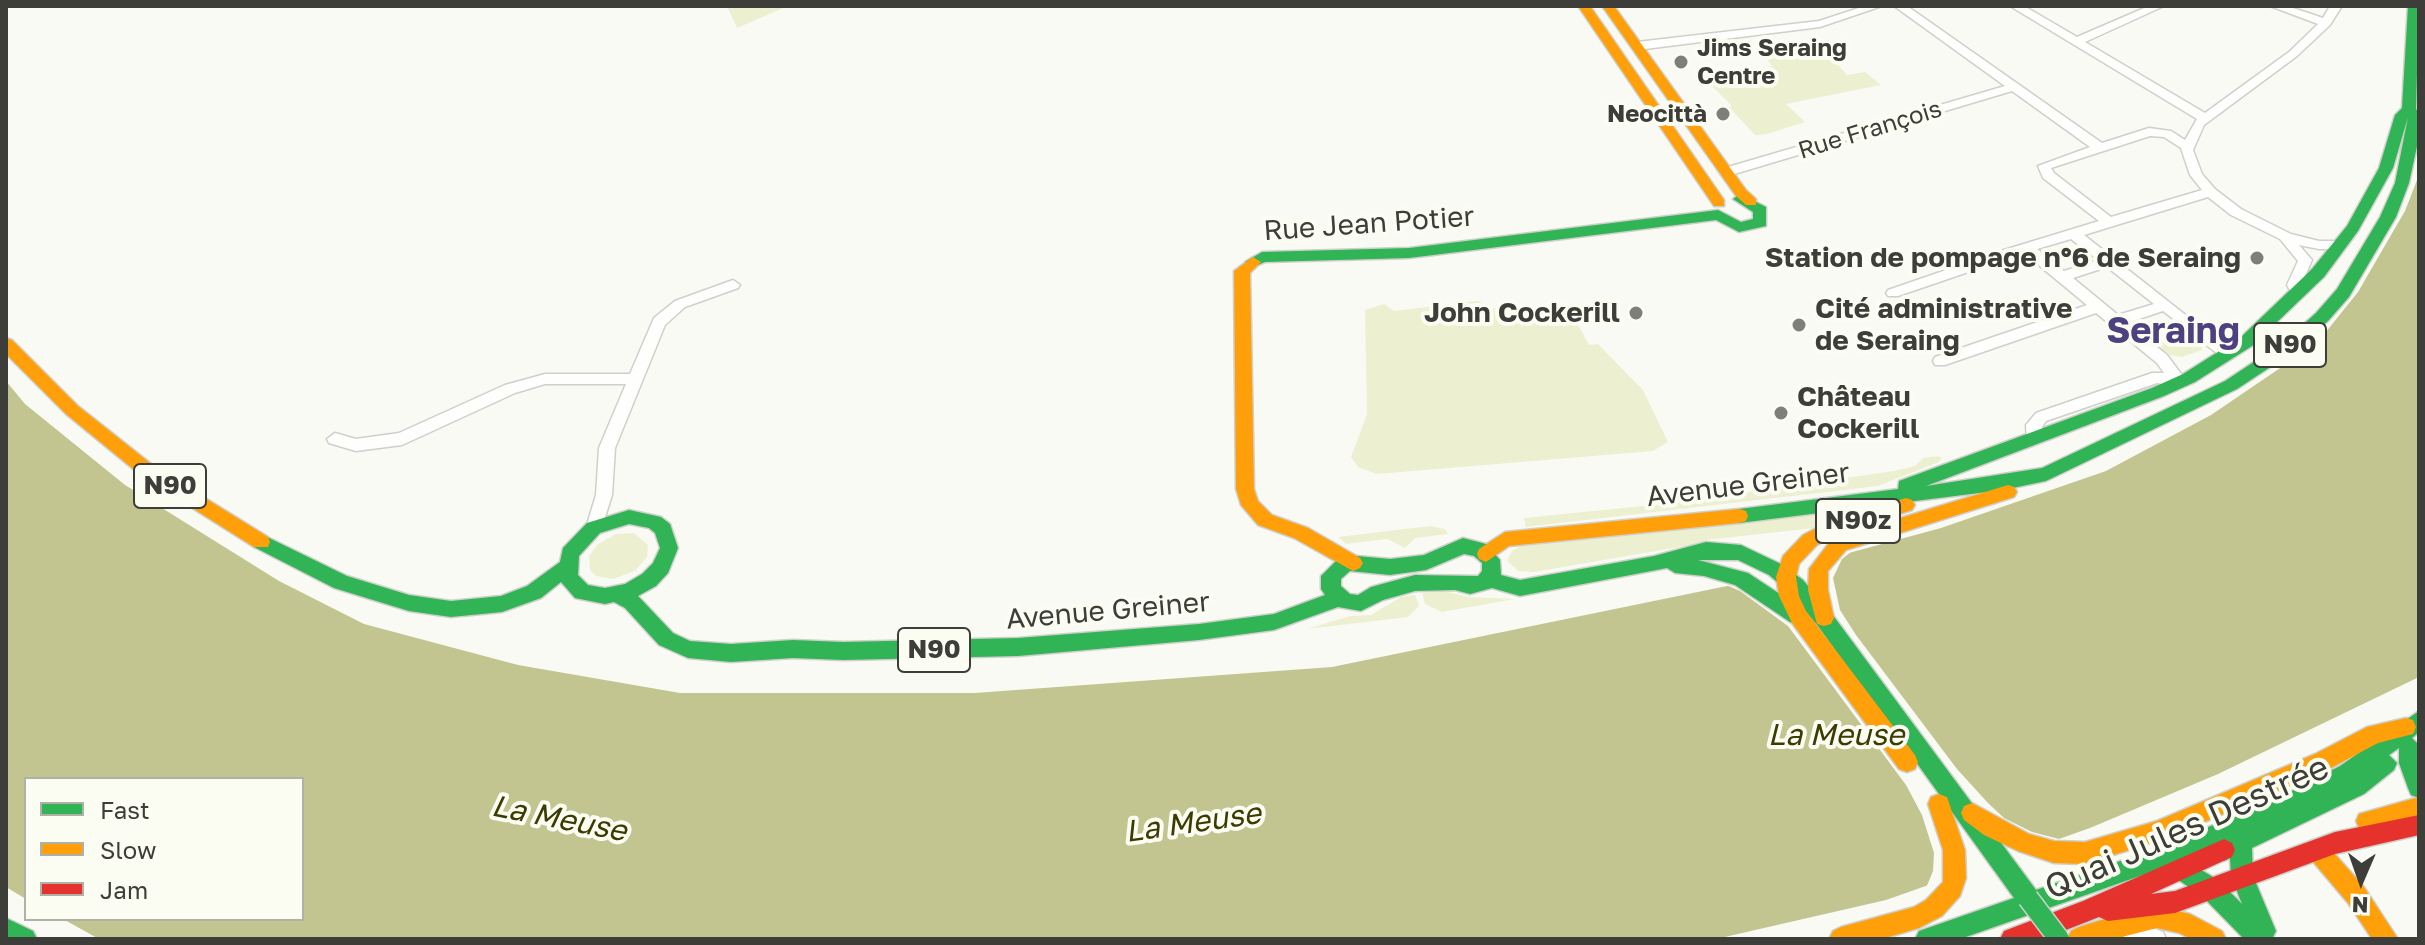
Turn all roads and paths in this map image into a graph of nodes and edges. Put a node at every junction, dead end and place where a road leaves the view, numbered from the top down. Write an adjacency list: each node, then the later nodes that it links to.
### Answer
1 (1584, 6): 22 (main road)
2 (1608, 6): 12 (main road)
3 (1876, 6): 12 (street)
4 (1900, 6): 13 (street)
5 (2016, 6): 11 (street)
6 (2158, 6): 11 (street)
7 (2276, 6): 10 (street)
8 (2336, 6): 10 (street)
9 (2414, 6): 14 (main road, N90)
10 (2326, 23): 15 (street)
11 (2076, 42): 15 (street)
12 (1637, 46): 19 (main road)
13 (2013, 87): 18 (street); 19 (street, Rue François)
14 (2409, 109): 26 (main road, N90); 43 (main road, N90)
15 (2201, 122): 16 (street); 17 (street)
16 (2155, 132): 17 (street); 18 (street)
17 (2187, 146): 20 (street)
18 (2099, 147): 23 (street)
19 (1726, 172): 21 (main road)
20 (2210, 192): 23 (street); 25 (street)
21 (1751, 202): 22 (main road); 22 (main road)
22 (1718, 209): 49 (main road, Rue Jean Potier)
23 (2110, 223): 24 (street)
24 (2074, 234): 27 (street); 28 (street)
25 (2287, 237): 26 (street); 32 (street)
26 (2341, 245): 32 (main road, N90)
27 (2028, 249): 29 (street); 31 (street)
28 (2110, 261): 29 (street); 33 (street)
29 (2062, 277): 34 (street)
30 (733, 285): 39 (street)
31 (1893, 293)
32 (2298, 293): 37 (main road, N90)
33 (2166, 305): 35 (street); 37 (street)
34 (2098, 307): 35 (street); 38 (street)
35 (2116, 321): 40 (street)
36 (6, 344): 61 (main road, Avenue Greiner / N90)
37 (2228, 354): 40 (main road, N90)
38 (1940, 361)
39 (635, 379): 41 (street); 45 (street)
40 (2179, 382): 42 (main road, N90)
41 (335, 439)
42 (1965, 463): 44 (main road, N90z); 46 (main road, Avenue Greiner / N90)
43 (2046, 474): 44 (main road, Avenue Greiner / N90); 66 (main road, N90z)
44 (1939, 491): 46 (main road, Avenue Greiner / N90); 55 (main road, N90z)
45 (604, 495): 47 (street); 48 (street)
46 (1879, 497): 50 (main road, Avenue Greiner / N90)
47 (629, 517): 48 (main road); 57 (main road)
48 (594, 528): 54 (main road, Avenue Greiner)
49 (1315, 540): 52 (main road, Rue Jean Potier); 60 (main road)
50 (1486, 554): 51 (main road); 56 (main road)
51 (1444, 556): 52 (main road); 58 (main road)
52 (1361, 564): 60 (main road); 62 (main road)
53 (1654, 564): 55 (main road); 56 (main road); 65 (main road)
54 (567, 567): 59 (main road); 61 (main road, Avenue Greiner / N90)
55 (1783, 571): 65 (main road); 66 (main road)
56 (1489, 579): 58 (main road)
57 (649, 580): 63 (main road); 64 (main road)
58 (1455, 582): 62 (main road)
59 (574, 586): 61 (main road, Avenue Greiner / N90); 63 (main road, Avenue Greiner)
60 (1334, 588): 62 (main road); 64 (main road, Avenue Greiner / N90)
61 (534, 592)
62 (1378, 593)
63 (618, 595): 64 (main road, Avenue Greiner / N90)
64 (644, 615)
65 (1799, 617): 69 (main road)
66 (1825, 620): 69 (main road)
67 (2414, 732): 68 (main road); 69 (main road); 73 (main road, Quai Jules Destrée); 75 (main road, Quai Jules Destrée)
68 (2419, 788)
69 (1947, 802): 79 (main road); 85 (main road)
70 (2419, 808): 72 (main road); 74 (main road)
71 (2419, 825): 72 (main road)
72 (2394, 828): 74 (main road)
73 (2241, 843): 76 (main road, Quai Jules Destrée); 77 (main road)
74 (2326, 847): 77 (main road); 94 (main road)
75 (2157, 859): 76 (main road); 79 (main road, Quai Jules Destrée)
76 (2182, 869): 78 (main road); 80 (main road, Quai Jules Destrée)
77 (2242, 876): 78 (main road); 93 (main road)
78 (2210, 888): 80 (main road); 92 (main road)
79 (2019, 903): 86 (main road, Quai Jules Destrée); 87 (main road); 88 (main road, bridge)
80 (2087, 911): 83 (main road, Quai Jules Destrée)
81 (2120, 925): 89 (main road); 90 (street); 91 (main road)
82 (6, 929): 84 (main road)
83 (2013, 938)
84 (25, 939)
85 (1841, 939)
86 (1927, 939)
87 (2039, 939)
88 (2059, 939)
89 (2079, 939)
90 (2156, 939)
91 (2214, 939)
92 (2260, 939)
93 (2267, 939)
94 (2386, 939)

